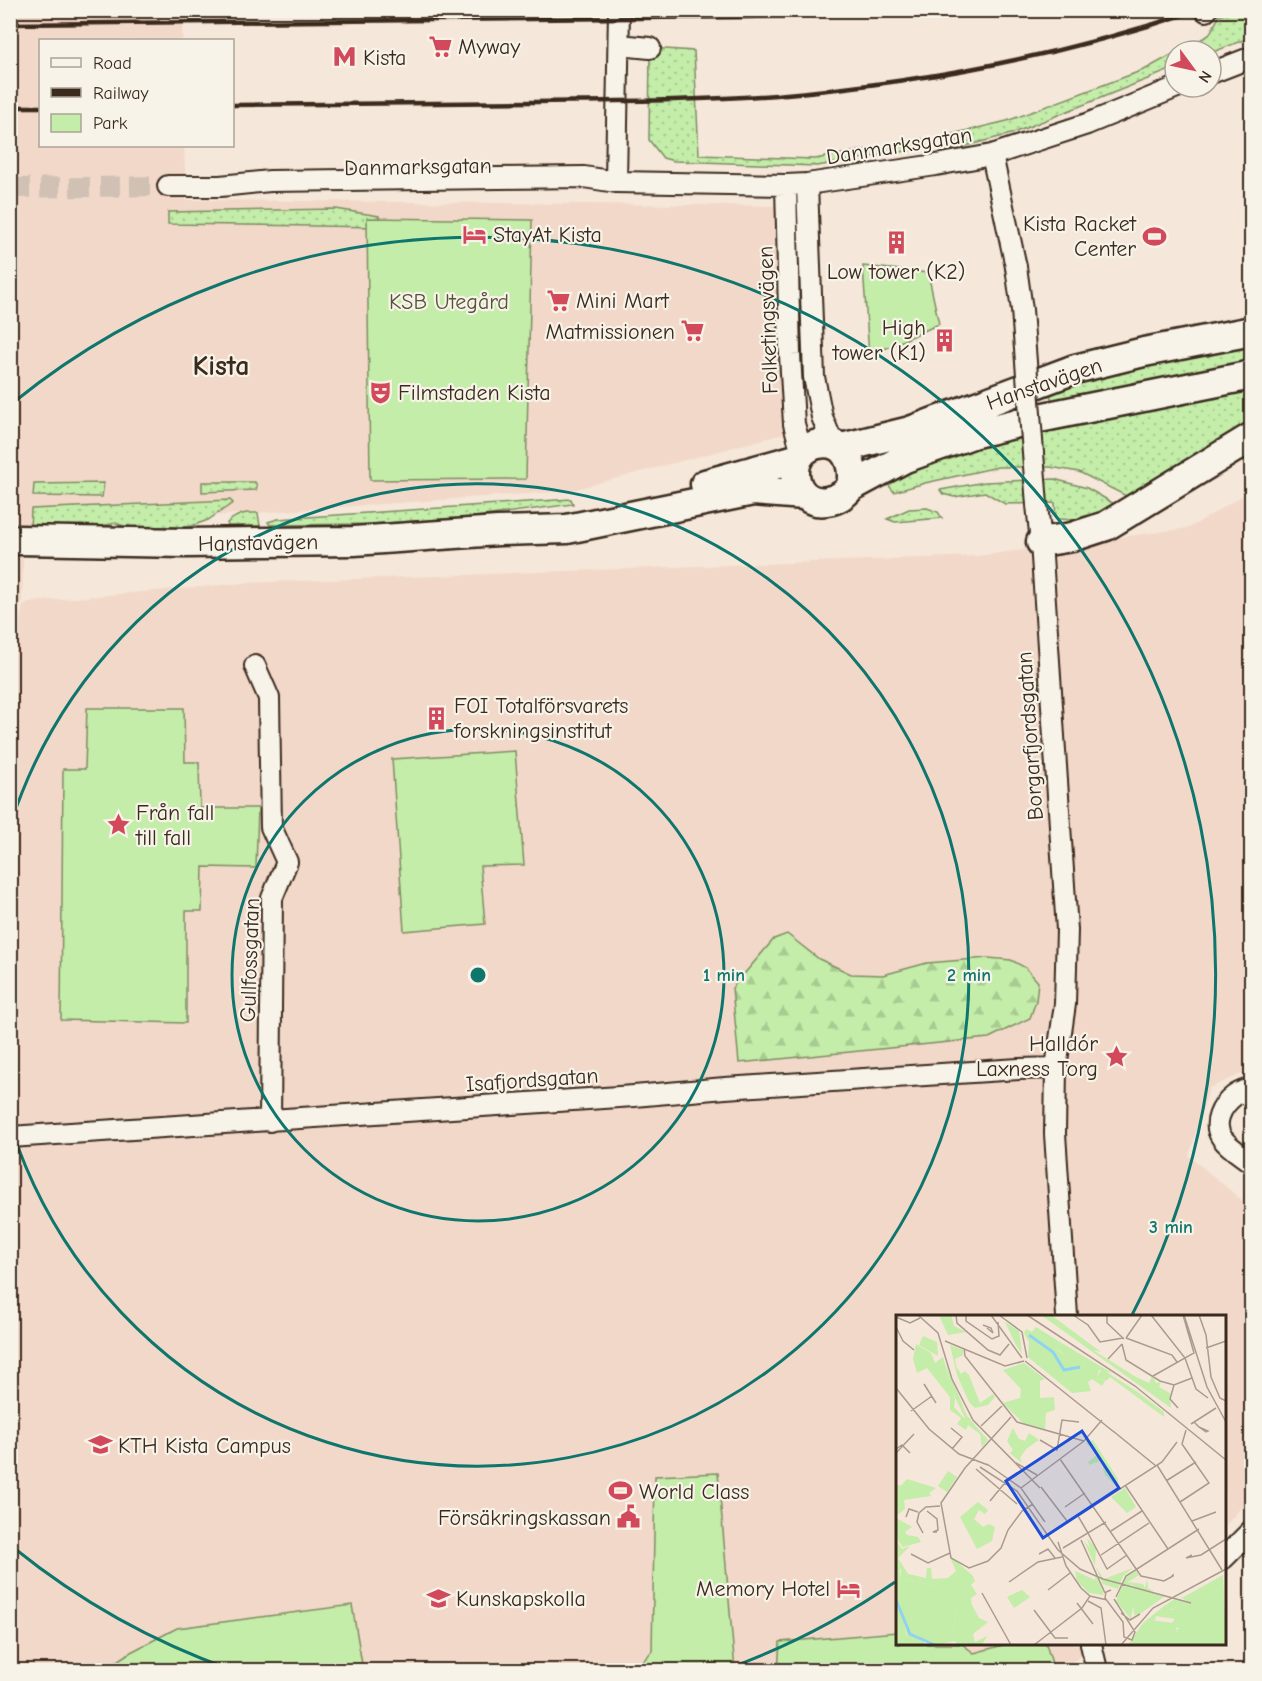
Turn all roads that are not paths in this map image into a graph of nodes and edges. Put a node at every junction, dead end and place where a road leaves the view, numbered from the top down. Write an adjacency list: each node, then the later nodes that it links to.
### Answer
1 (619, 10): 2 (street)
2 (619, 45): 3 (street); 8 (street)
3 (650, 48)
4 (1251, 57): 5 (street)
5 (1223, 69)
6 (1163, 93): 7 (street, Danmarksgatan)
7 (992, 155): 9 (street, Danmarksgatan); 21 (street, Borgarfjordsgatan, bridge)
8 (616, 182): 10 (street, Danmarksgatan); 11 (street, Danmarksgatan)
9 (807, 184): 10 (street, Danmarksgatan); 15 (street, Folketingsvägen)
10 (786, 185): 16 (street, Folketingsvägen)
11 (168, 186)
12 (1251, 331): 15 (main road, Hanstavägen)
13 (1251, 375): 17 (main road, Hanstavägen)
14 (1251, 437): 21 (main road)
15 (837, 447): 16 (main road, Hanstavägen); 17 (main road)
16 (799, 456): 18 (main road); 19 (main road, Hanstavägen)
17 (851, 487): 18 (main road, Hanstavägen)
18 (804, 495): 19 (main road, Hanstavägen)
19 (498, 531): 20 (main road, Hanstavägen)
20 (18, 540)
21 (1041, 542): 23 (street, Borgarfjordsgatan)
22 (255, 666): 25 (street, Gullfossgatan)
23 (1056, 1068): 25 (street, Isafjordsgatan); 28 (street, Borgarfjordsgatan)
24 (1251, 1088): 27 (street)
25 (270, 1121): 26 (street, Isafjordsgatan)
26 (10, 1137)
27 (1251, 1163)
28 (1067, 1315)
29 (1251, 1530): 30 (street)
30 (1226, 1556)
31 (1091, 1645): 32 (street)
32 (1097, 1671)

